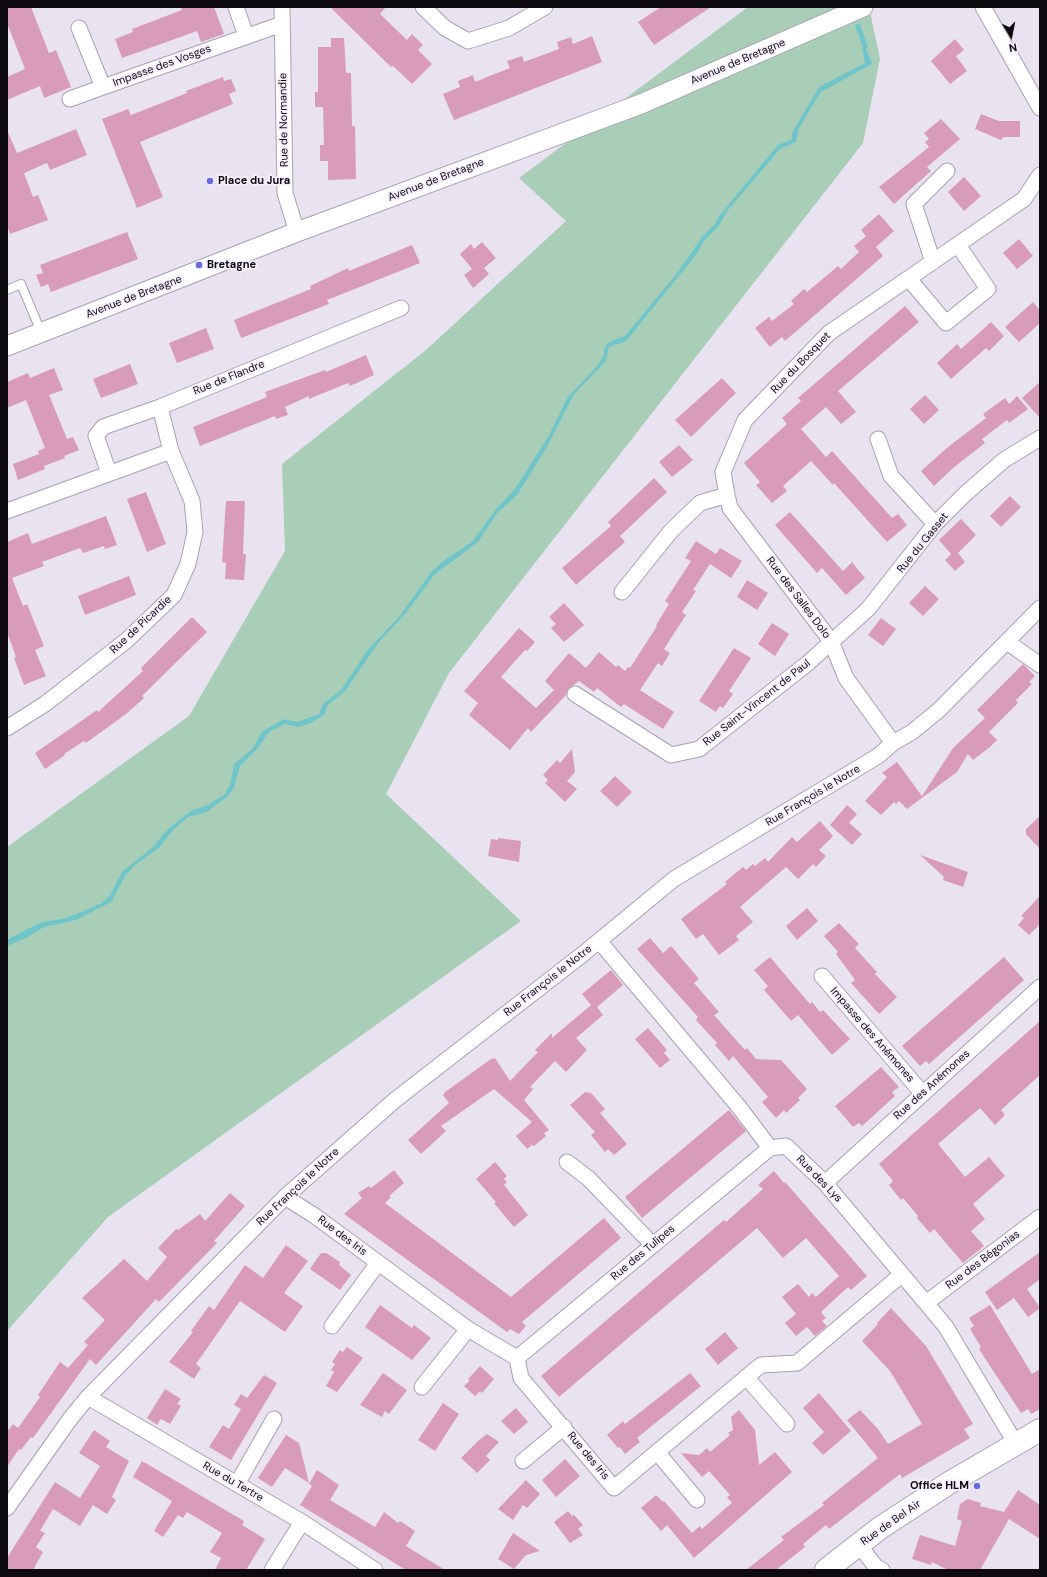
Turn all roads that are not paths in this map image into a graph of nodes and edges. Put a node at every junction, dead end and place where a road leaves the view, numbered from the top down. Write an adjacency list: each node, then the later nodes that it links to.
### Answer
1 (236, 7): 9 (street)
2 (282, 7): 7 (street, Rue de Normandie)
3 (423, 7): 4 (street)
4 (545, 7)
5 (863, 7): 15 (street, Avenue de Bretagne)
6 (983, 7): 12 (street)
7 (282, 24): 9 (street, Impasse des Vosges); 15 (street, Rue de Normandie)
8 (79, 28): 10 (street, Impasse des Vosges)
9 (246, 36): 10 (street, Impasse des Vosges)
10 (103, 87): 11 (street)
11 (70, 99)
12 (1040, 108)
13 (947, 171): 17 (street)
14 (1040, 175): 16 (street, Rue du Bosquet)
15 (297, 232): 21 (street, Avenue de Bretagne)
16 (958, 245): 17 (street, Rue du Bosquet); 18 (street)
17 (933, 262): 18 (street, Rue du Bosquet)
18 (909, 278): 28 (street, Rue du Bosquet)
19 (7, 290): 21 (lane)
20 (401, 308): 23 (street, Rue de Flandre)
21 (41, 332): 22 (street, Avenue de Bretagne)
22 (7, 346)
23 (160, 407): 26 (street, Rue de Picardie); 27 (street, Rue de Flandre)
24 (1040, 438): 30 (street, Rue du Gasset)
25 (878, 439): 30 (street)
26 (171, 450): 27 (street); 37 (street, Rue de Picardie)
27 (109, 473): 29 (street)
28 (727, 495): 31 (street); 33 (street, Rue des Salles Dolo)
29 (7, 511)
30 (935, 524): 33 (street, Rue du Gasset)
31 (622, 592)
32 (1040, 608): 34 (street, Rue François le Notre)
33 (832, 641): 36 (street, Rue Saint-Vincent de Paul); 38 (street, Rue des Salles Dolo)
34 (1006, 642): 35 (street); 38 (street, Rue François le Notre)
35 (1040, 665)
36 (575, 694)
37 (7, 728)
38 (893, 743): 39 (street, Rue François le Notre)
39 (599, 941): 43 (street); 46 (street, Rue François le Notre)
40 (822, 976): 42 (street, Impasse des Anémones)
41 (1040, 987): 42 (street, Rue des Anémones)
42 (923, 1094): 45 (street, Rue des Anémones)
43 (770, 1148): 45 (street, Rue des Lys); 48 (street, Rue des Tulipes)
44 (567, 1162): 48 (street)
45 (825, 1183): 50 (street, Rue des Lys)
46 (285, 1197): 49 (street, Rue des Iris); 57 (street, Rue François le Notre)
47 (1040, 1217): 51 (street, Rue des Bégonias)
48 (653, 1245): 54 (street, Rue des Tulipes)
49 (378, 1263): 52 (street); 53 (street, Rue des Iris)
50 (901, 1275): 51 (street, Rue des Lys); 55 (street, Rue des Iris)
51 (926, 1303): 62 (street, Rue des Lys)
52 (332, 1326)
53 (468, 1329): 54 (street, Rue des Iris); 56 (street)
54 (517, 1358): 60 (street, Rue des Iris)
55 (746, 1378): 59 (street); 63 (street, Rue des Iris)
56 (422, 1388)
57 (88, 1397): 65 (street, Rue du Tertre); 67 (street, Rue François le Notre)
58 (274, 1419): 65 (street)
59 (787, 1424)
60 (564, 1427): 63 (street, Rue des Iris); 64 (street)
61 (1040, 1430): 62 (main road, Rue de Bel Air)
62 (1016, 1444): 69 (main road, Rue de Bel Air)
63 (657, 1452): 66 (street)
64 (523, 1461)
65 (237, 1484): 68 (street, Rue du Tertre)
66 (697, 1500)
67 (7, 1508)
68 (302, 1522): 70 (street); 71 (street, Rue du Tertre)
69 (859, 1545): 72 (main road, Rue de Bel Air); 73 (street)
70 (272, 1570)
71 (375, 1570)
72 (826, 1570)
73 (882, 1570)

